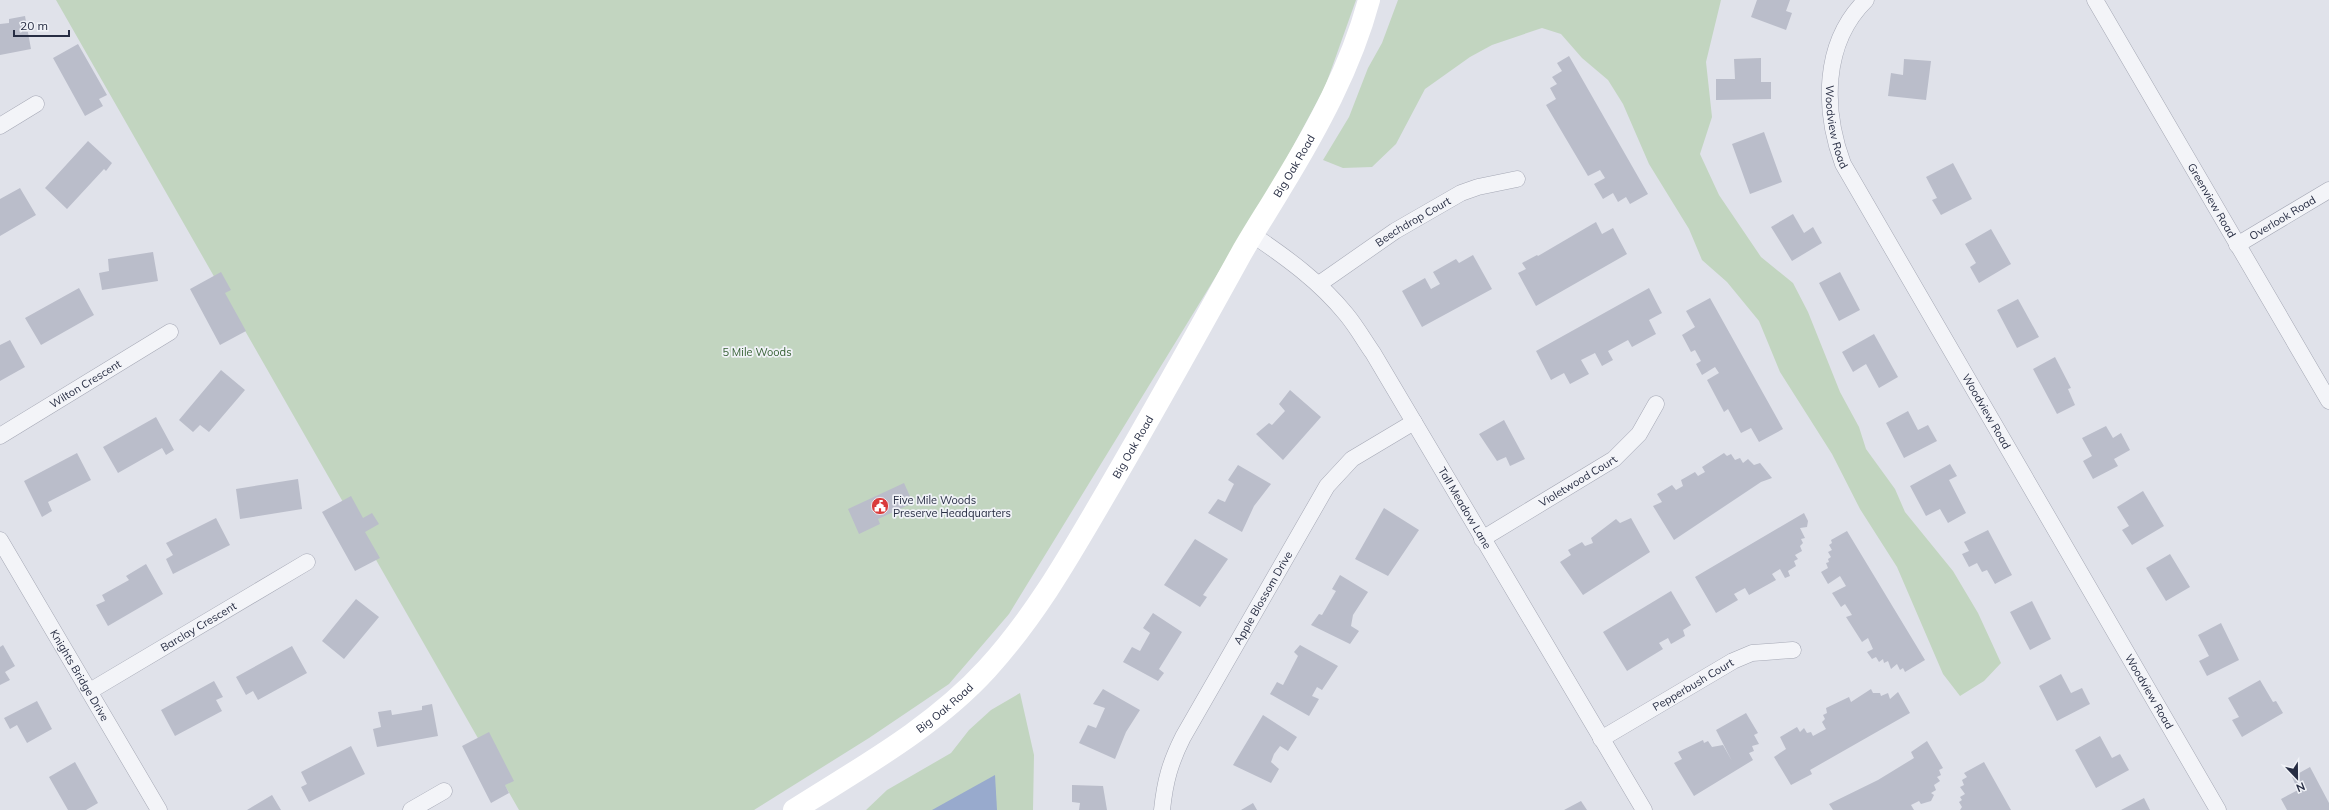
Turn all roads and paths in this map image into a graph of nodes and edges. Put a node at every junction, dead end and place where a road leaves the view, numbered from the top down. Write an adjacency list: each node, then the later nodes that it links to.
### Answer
1 (1369, 0): 8 (street, Big Oak Road)
2 (1866, 0): 28 (street, Woodview Road)
3 (2095, 0): 9 (street, Greenview Road)
4 (36, 104): 5 (street)
5 (0, 126)
6 (1517, 179): 10 (street, Beechdrop Court)
7 (2329, 190): 9 (street, Overlook Road)
8 (1253, 235): 10 (street, Tall Meadow Lane); 25 (street, Big Oak Road)
9 (2237, 245): 12 (street, Greenview Road)
10 (1319, 284): 14 (street, Tall Meadow Lane)
11 (170, 332): 15 (street, Wilton Crescent)
12 (2329, 401)
13 (1656, 404): 16 (street, Violetwood Court)
14 (1414, 422): 16 (street, Tall Meadow Lane); 26 (street, Apple Blossom Drive)
15 (0, 436)
16 (1482, 539): 21 (street, Tall Meadow Lane)
17 (0, 540): 20 (street, Knights Bridge Drive)
18 (307, 562): 20 (street, Barclay Crescent)
19 (1793, 650): 21 (street, Pepperbush Court)
20 (90, 691): 23 (street, Knights Bridge Drive)
21 (1602, 739): 27 (street, Tall Meadow Lane)
22 (444, 791): 24 (street)
23 (159, 810)
24 (411, 810)
25 (794, 810)
26 (1162, 810)
27 (1644, 810)
28 (2218, 810)

